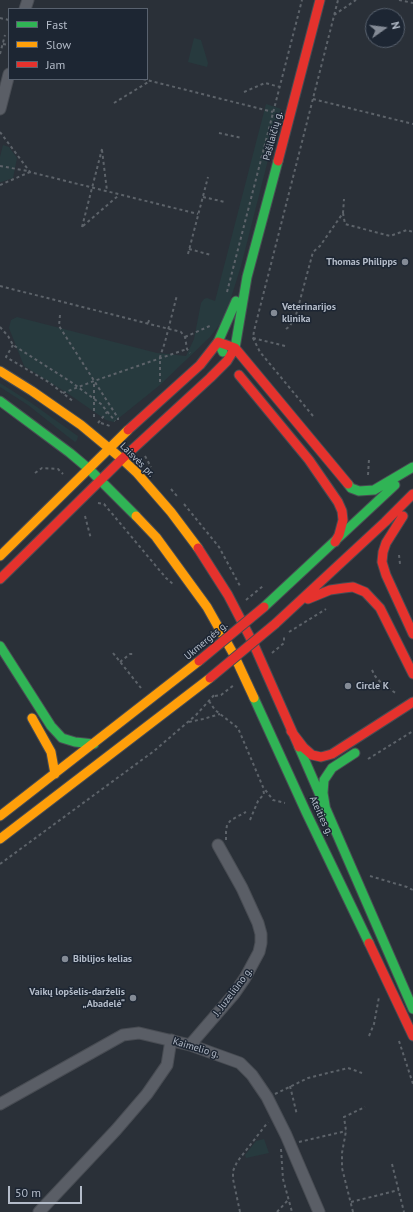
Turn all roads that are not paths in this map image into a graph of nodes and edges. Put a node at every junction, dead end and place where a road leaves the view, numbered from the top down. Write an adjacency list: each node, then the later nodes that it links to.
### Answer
1 (320, 0): 4 (main road, Pašilaičių g.)
2 (8, 78): 3 (street)
3 (0, 109)
4 (247, 277): 5 (main road, Pašilaičių g.); 6 (main road, Pašilaičių g.)
5 (218, 342): 6 (main road); 7 (main road); 10 (main road, Pašilaičių g.)
6 (235, 348): 7 (main road); 12 (main road)
7 (227, 361): 11 (main road); 17 (main road)
8 (0, 371): 10 (main road, Laisvės pr.)
9 (0, 401): 13 (main road)
10 (109, 448): 11 (main road, Laisvės pr.); 13 (main road, Pašilaičių g.)
11 (122, 459): 14 (main road); 20 (main road, Laisvės pr.)
12 (413, 468): 17 (main road, Ukmergės g.)
13 (89, 469): 14 (main road); 18 (main road, Pašilaičių g.)
14 (101, 480): 19 (main road); 36 (main road, Ateities g.)
15 (413, 494): 21 (main road)
16 (413, 501): 22 (main road)
17 (335, 542): 28 (main road, Ukmergės g., bridge)
18 (0, 556)
19 (0, 579)
20 (228, 595): 27 (main road, Ateities g.)
21 (302, 601): 24 (main road); 33 (main road, bridge)
22 (413, 634)
23 (0, 646): 28 (main road)
24 (413, 674)
25 (413, 702): 27 (main road)
26 (25, 709): 30 (main road)
27 (291, 731): 31 (main road, Ateities g.)
28 (94, 744): 30 (main road, Ukmergės g.)
29 (366, 746): 31 (main road)
30 (55, 774): 32 (main road, Ukmergės g.)
31 (326, 811): 35 (main road, Ateities g.)
32 (0, 816)
33 (0, 840)
34 (223, 844): 38 (street, J. Juzeliūno g.)
35 (413, 1009)
36 (413, 1036)
37 (171, 1040): 38 (street, Kaimelio g.); 39 (street, Kaimelio g.); 40 (street)
38 (190, 1045): 41 (street, Kaimelio g.)
39 (0, 1104)
40 (39, 1212)
41 (319, 1212)

